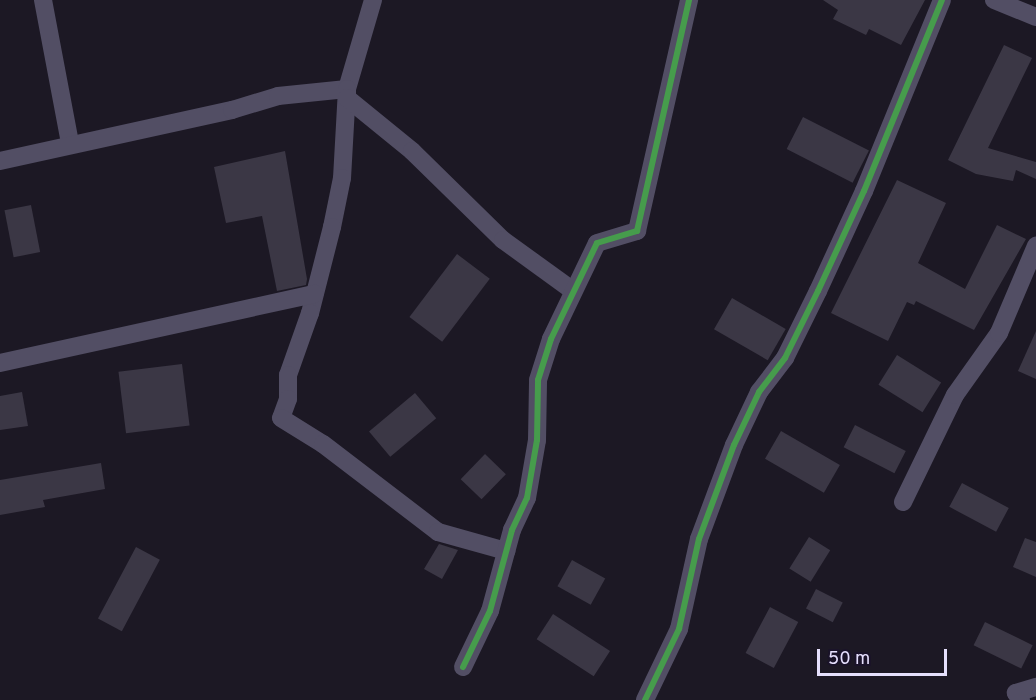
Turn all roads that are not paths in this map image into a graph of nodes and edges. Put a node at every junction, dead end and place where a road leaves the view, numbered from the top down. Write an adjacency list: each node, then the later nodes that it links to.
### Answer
1 (44, 0): 8 (street)
2 (373, 0): 7 (street)
3 (689, 0): 11 (street)
4 (942, 0): 18 (street)
5 (994, 0): 6 (street)
6 (1036, 17)
7 (347, 89): 8 (street); 11 (street); 12 (street)
8 (70, 143): 9 (street)
9 (0, 161)
10 (1036, 246): 14 (street)
11 (572, 290): 15 (street)
12 (315, 294): 13 (street); 15 (street)
13 (0, 363)
14 (903, 501)
15 (506, 551): 16 (street)
16 (463, 667)
17 (1036, 687): 19 (street)
18 (645, 700)
19 (1022, 700)

